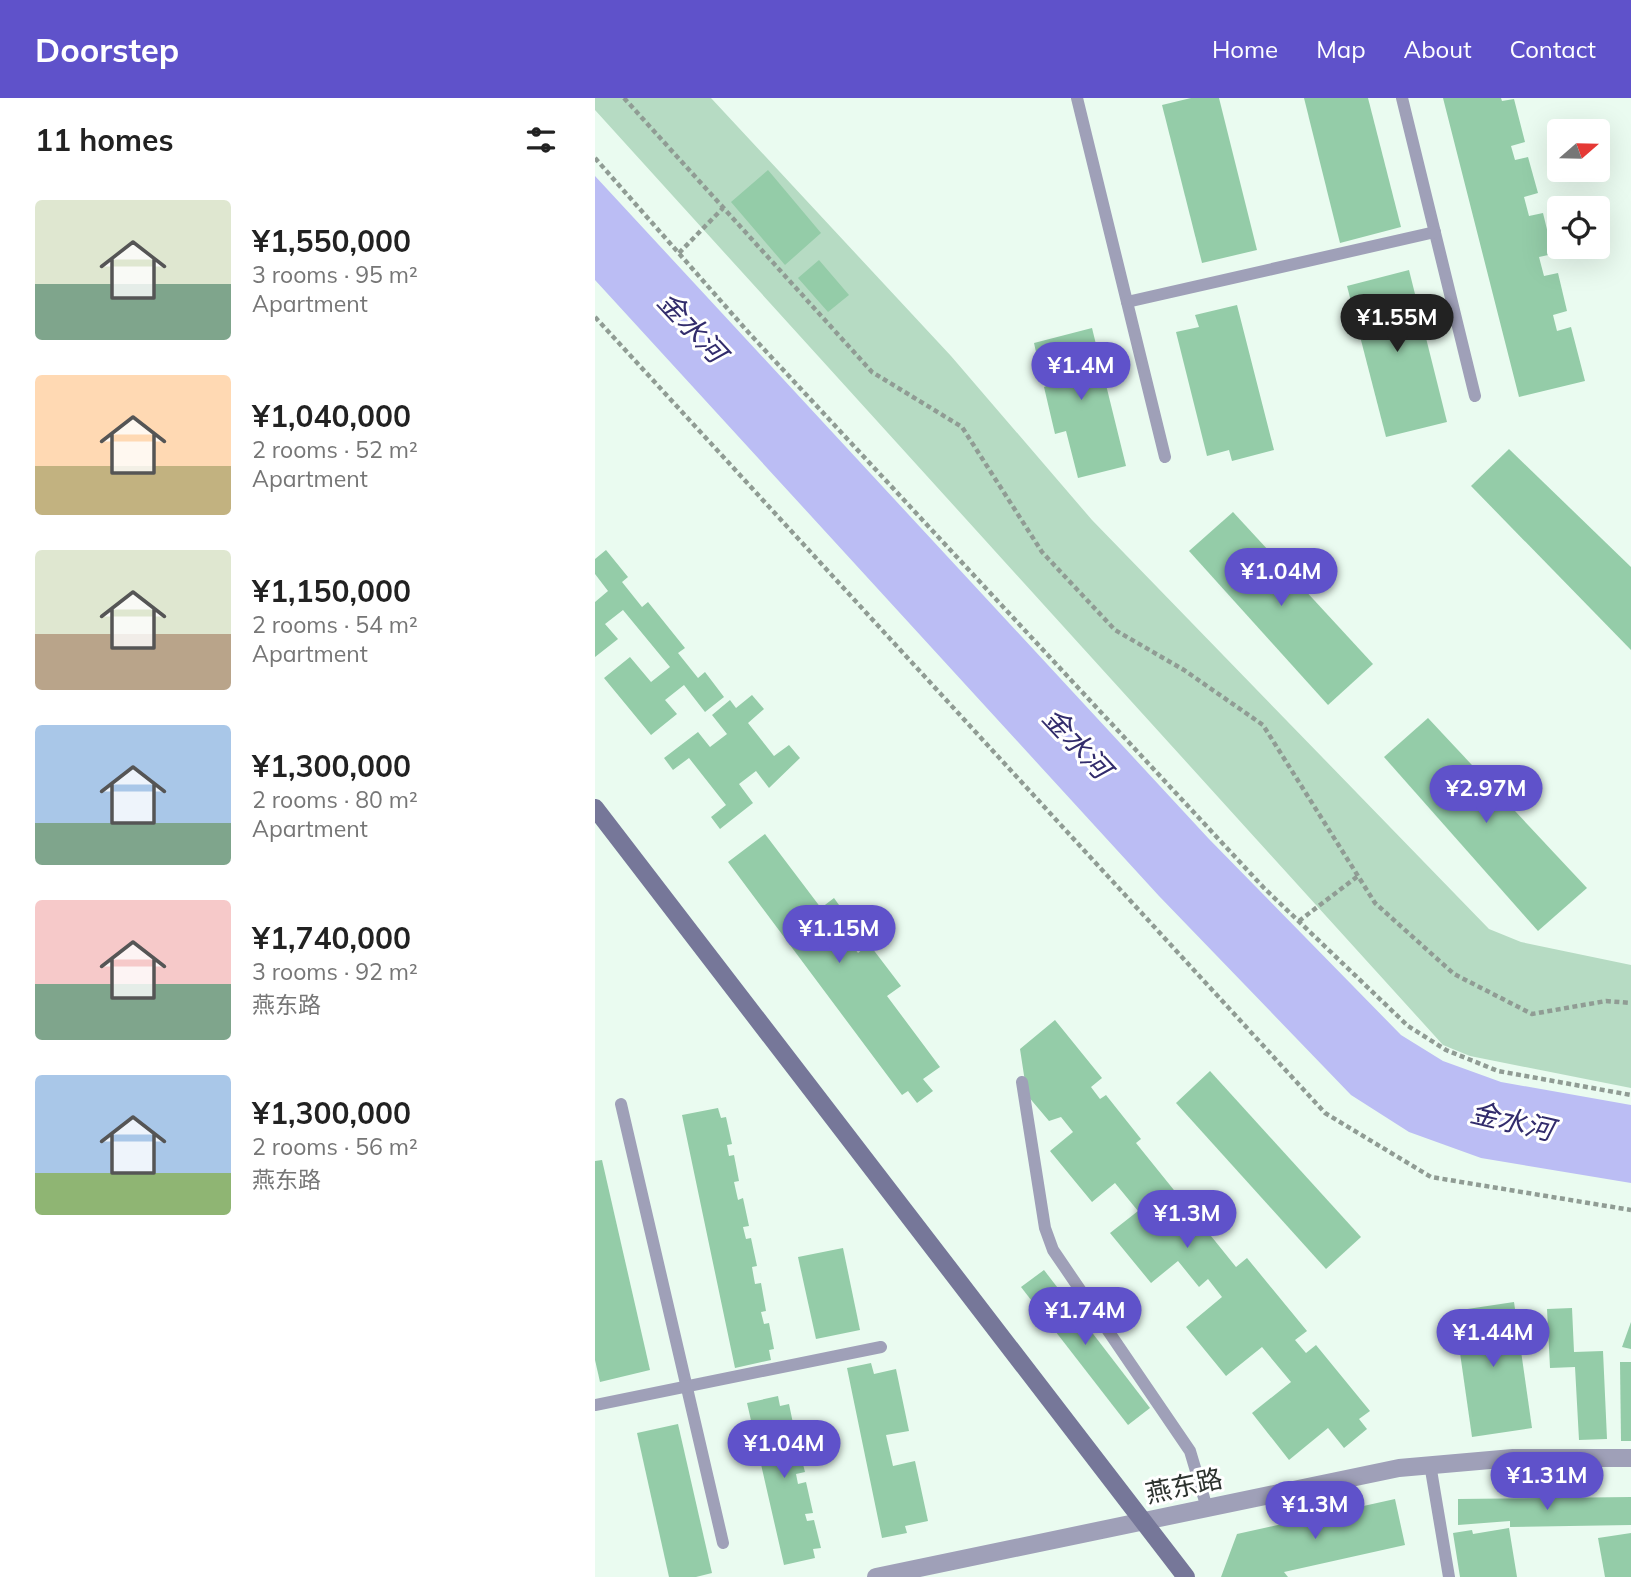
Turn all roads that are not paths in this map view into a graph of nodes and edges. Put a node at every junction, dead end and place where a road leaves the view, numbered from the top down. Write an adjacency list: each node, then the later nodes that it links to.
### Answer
1 (1077, 98): 4 (lane)
2 (1402, 98): 3 (lane)
3 (1435, 232): 4 (lane); 5 (lane)
4 (1127, 302): 6 (lane)
5 (1475, 396)
6 (1165, 457)
7 (595, 808): 16 (street)
8 (1022, 1082): 15 (lane)
9 (621, 1104): 11 (lane)
10 (881, 1348): 11 (lane)
11 (687, 1387): 12 (lane); 17 (lane)
12 (595, 1405)
13 (1631, 1458): 14 (street, 燕东路)
14 (1430, 1464): 15 (street, 燕东路); 20 (lane)
15 (1207, 1508): 16 (street, 燕东路)
16 (1143, 1521): 18 (street, 燕东路); 19 (street)
17 (723, 1544)
18 (876, 1577)
19 (1186, 1577)
20 (1449, 1577)

